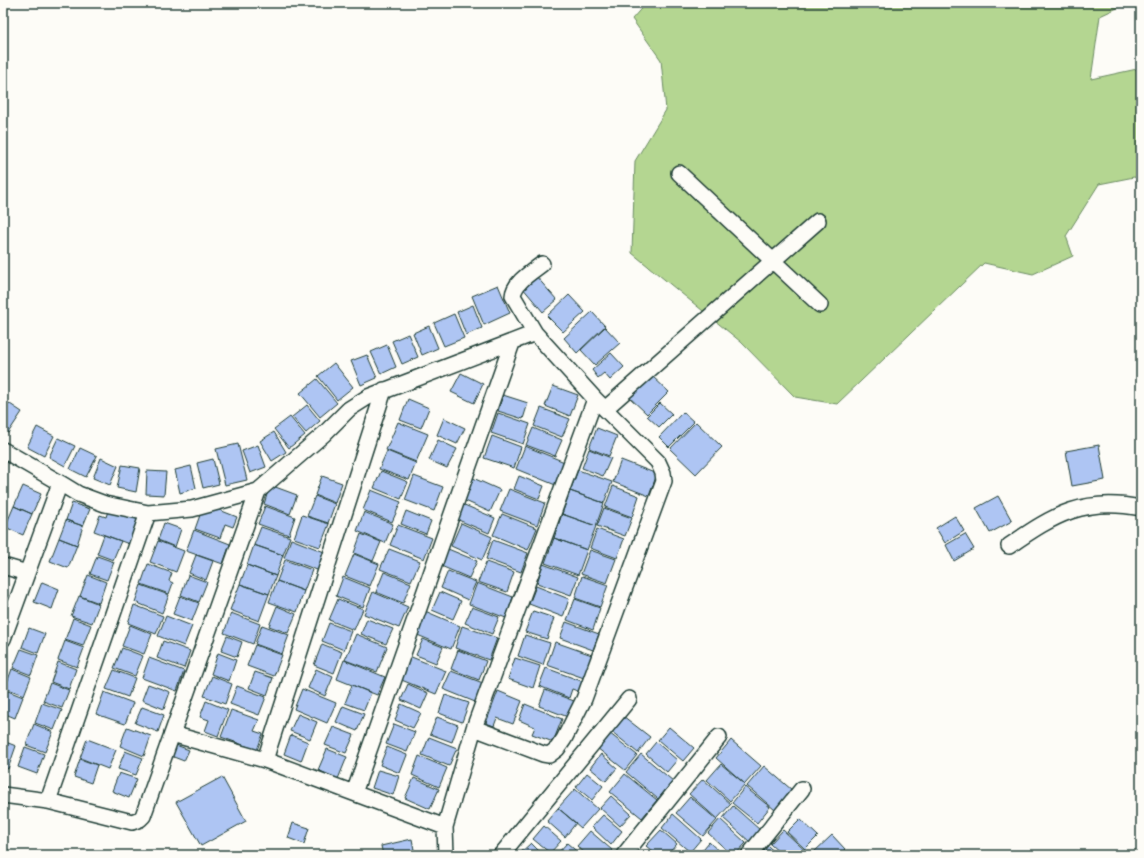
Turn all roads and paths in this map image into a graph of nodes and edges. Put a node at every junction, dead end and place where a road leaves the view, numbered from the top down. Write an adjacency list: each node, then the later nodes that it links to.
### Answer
1 (679, 173): 3 (street)
2 (818, 220): 3 (street)
3 (773, 260): 5 (street); 9 (street)
4 (542, 264): 6 (street)
5 (820, 305)
6 (535, 333): 7 (street); 9 (street)
7 (512, 343): 8 (street); 25 (street)
8 (384, 390): 12 (street); 23 (street)
9 (600, 404): 20 (street); 20 (street)
10 (3, 450): 11 (street)
11 (60, 483): 14 (street); 17 (street)
12 (258, 491): 14 (street); 21 (street)
13 (1141, 508): 15 (street)
14 (148, 514): 27 (street)
15 (1010, 546)
16 (3, 566): 17 (street)
17 (27, 573): 18 (street)
18 (3, 639)
19 (629, 699): 30 (street)
20 (474, 728): 28 (street)
21 (172, 734): 23 (street); 27 (street)
22 (718, 737): 31 (street)
23 (264, 760): 25 (street)
24 (802, 789): 32 (street)
25 (354, 793): 28 (street)
26 (3, 795): 27 (street)
27 (48, 801)
28 (445, 827): 29 (street)
29 (446, 855)
30 (501, 855)
31 (624, 855)
32 (749, 855)

